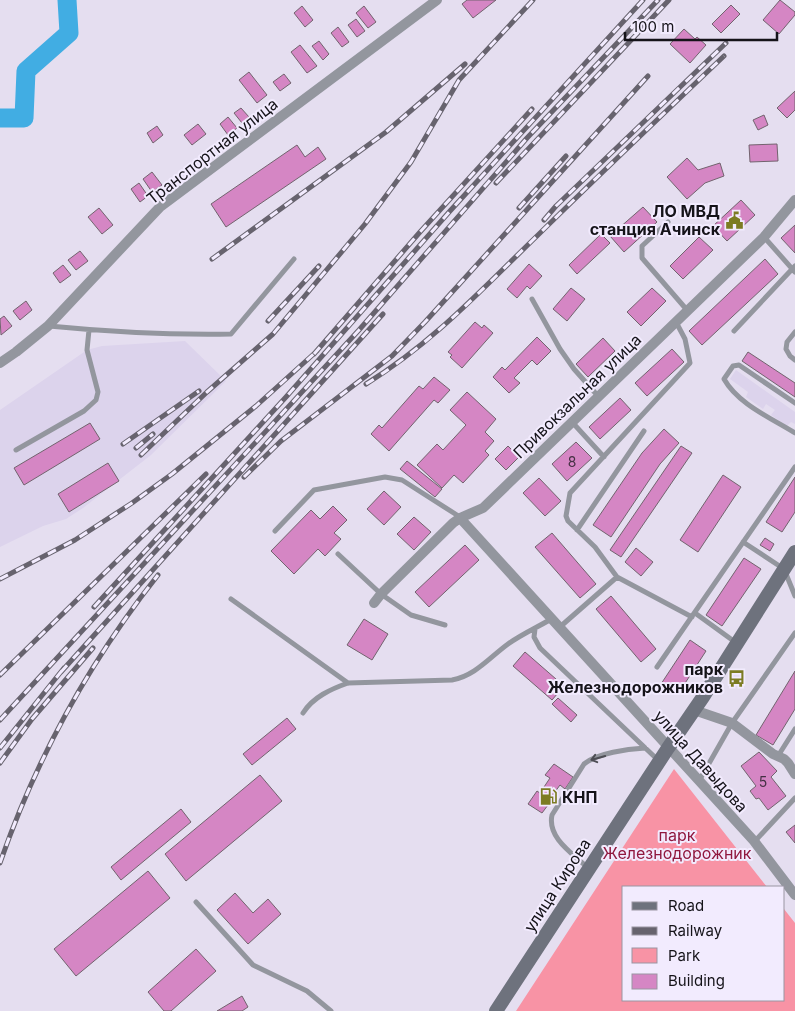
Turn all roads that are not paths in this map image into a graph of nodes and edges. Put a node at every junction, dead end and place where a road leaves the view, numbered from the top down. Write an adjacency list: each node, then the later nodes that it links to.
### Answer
1 (437, 0): 10 (street, Транспортная улица)
2 (795, 200): 4 (street, Привокзальная улица)
3 (668, 222): 8 (lane)
4 (764, 237): 6 (lane); 8 (street, Привокзальная улица)
5 (294, 259): 11 (lane)
6 (794, 269): 12 (lane)
7 (532, 299): 16 (lane)
8 (687, 310): 9 (street, Привокзальная улица)
9 (675, 321): 16 (street, Привокзальная улица); 22 (lane)
10 (48, 326): 11 (lane); 15 (street, Транспортная улица)
11 (89, 330): 21 (lane)
12 (734, 331)
13 (795, 332): 14 (lane)
14 (795, 360)
15 (0, 363)
16 (598, 396): 18 (street, Привокзальная улица)
17 (795, 404): 20 (lane)
18 (572, 422): 22 (lane); 24 (street, Привокзальная улица)
19 (644, 431): 25 (lane)
20 (795, 433)
21 (16, 450)
22 (604, 456): 25 (lane)
23 (795, 467): 27 (lane)
24 (460, 518): 26 (lane); 32 (street, Привокзальная улица); 37 (street, улица Давыдова)
25 (577, 530): 31 (lane)
26 (275, 531)
27 (743, 542): 30 (lane); 36 (lane)
28 (795, 552): 30 (main road, улица Кирова)
29 (338, 554): 32 (lane)
30 (784, 569): 33 (lane); 42 (main road, улица Кирова)
31 (618, 577): 36 (lane); 39 (lane)
32 (381, 594): 35 (street, Привокзальная улица); 38 (lane)
33 (795, 596)
34 (231, 599): 44 (lane)
35 (374, 603)
36 (693, 615): 42 (lane); 43 (lane)
37 (553, 618): 39 (street, улица Давыдова); 40 (lane)
38 (445, 625)
39 (560, 626): 50 (street, улица Давыдова)
40 (535, 629): 44 (lane); 49 (lane)
41 (795, 633): 47 (lane)
42 (737, 643): 45 (main road, улица Кирова)
43 (657, 667)
44 (348, 683): 46 (lane)
45 (694, 710): 47 (street); 50 (main road, улица Кирова)
46 (303, 713)
47 (732, 723): 51 (street); 54 (lane)
48 (795, 729): 51 (lane)
49 (645, 748): 52 (lane); 57 (lane, one-way to 57)
50 (668, 748): 52 (main road, улица Кирова); 54 (street, улица Давыдова)
51 (778, 756): 53 (street)
52 (659, 761): 57 (main road, улица Кирова)
53 (795, 774)
54 (699, 781): 56 (street, улица Давыдова)
55 (795, 798): 56 (lane)
56 (754, 841): 58 (street, улица Давыдова)
57 (589, 869): 61 (main road, улица Кирова)
58 (795, 895)
59 (196, 902): 60 (lane)
60 (331, 1011)
61 (496, 1011)

